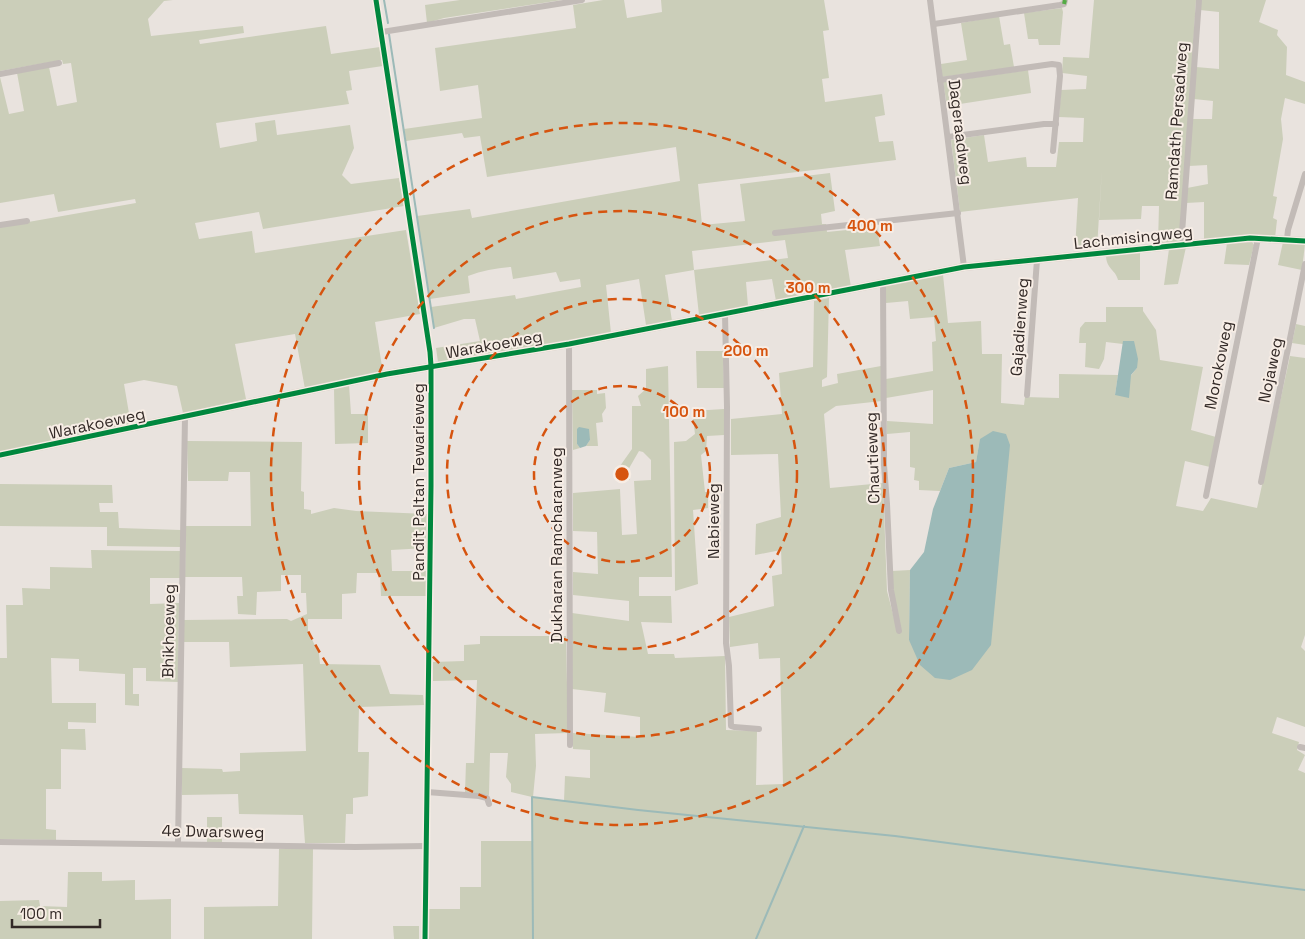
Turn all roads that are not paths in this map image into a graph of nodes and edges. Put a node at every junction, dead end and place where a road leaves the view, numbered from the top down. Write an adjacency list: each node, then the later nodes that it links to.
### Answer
1 (376, 0): 7 (street, Pandit Paltan Tewarieweg)
2 (582, 0): 7 (street)
3 (930, 0): 6 (street, Dageraadweg)
4 (1199, 0): 22 (street, Ramdath Persadweg)
5 (1064, 2): 6 (street)
6 (934, 24): 10 (street, Dageraadweg)
7 (382, 32): 29 (street, Pandit Paltan Tewarieweg)
8 (59, 63): 9 (street)
9 (0, 74)
10 (940, 80): 11 (street); 12 (street, Dageraadweg)
11 (1056, 124): 12 (street); 13 (street)
12 (948, 137): 15 (street, Dageraadweg)
13 (1053, 151)
14 (1305, 174): 20 (street)
15 (958, 213): 18 (street); 25 (street, Dageraadweg)
16 (27, 221): 17 (street)
17 (0, 225)
18 (774, 233)
19 (1258, 238): 20 (street, Lachmisingweg); 22 (street, Lachmisingweg); 34 (street, Morokoweg)
20 (1287, 239): 21 (street, Lachmisingweg)
21 (1305, 241)
22 (1183, 244): 23 (street, Lachmisingweg)
23 (1037, 260): 25 (street, Lachmisingweg); 30 (street, Gajadienweg)
24 (1305, 264): 33 (street, Nojaweg)
25 (964, 267): 26 (street, Warakoeweg)
26 (883, 283): 27 (street, Warakoeweg); 35 (street, Chautieweg)
27 (724, 314): 28 (street, Warakoeweg); 36 (street, Nabieweg)
28 (569, 344): 29 (street, Warakoeweg); 37 (street, Dukharan Ramcharanweg)
29 (431, 366): 31 (street, Warakoeweg); 38 (street, Pandit Paltan Tewarieweg)
30 (1027, 395)
31 (185, 417): 32 (street, Warakoeweg); 41 (street, Bhikhoeweg)
32 (0, 455)
33 (1260, 482)
34 (1206, 496)
35 (899, 631)
36 (759, 728)
37 (570, 745)
38 (427, 792): 39 (street); 42 (street, Pandit Paltan Tewarieweg)
39 (489, 804)
40 (0, 842): 41 (street, 4e Dwarsweg)
41 (178, 844): 42 (street, 4e Dwarsweg)
42 (426, 846): 43 (street, Pandit Paltan Tewarieweg)
43 (425, 939)

